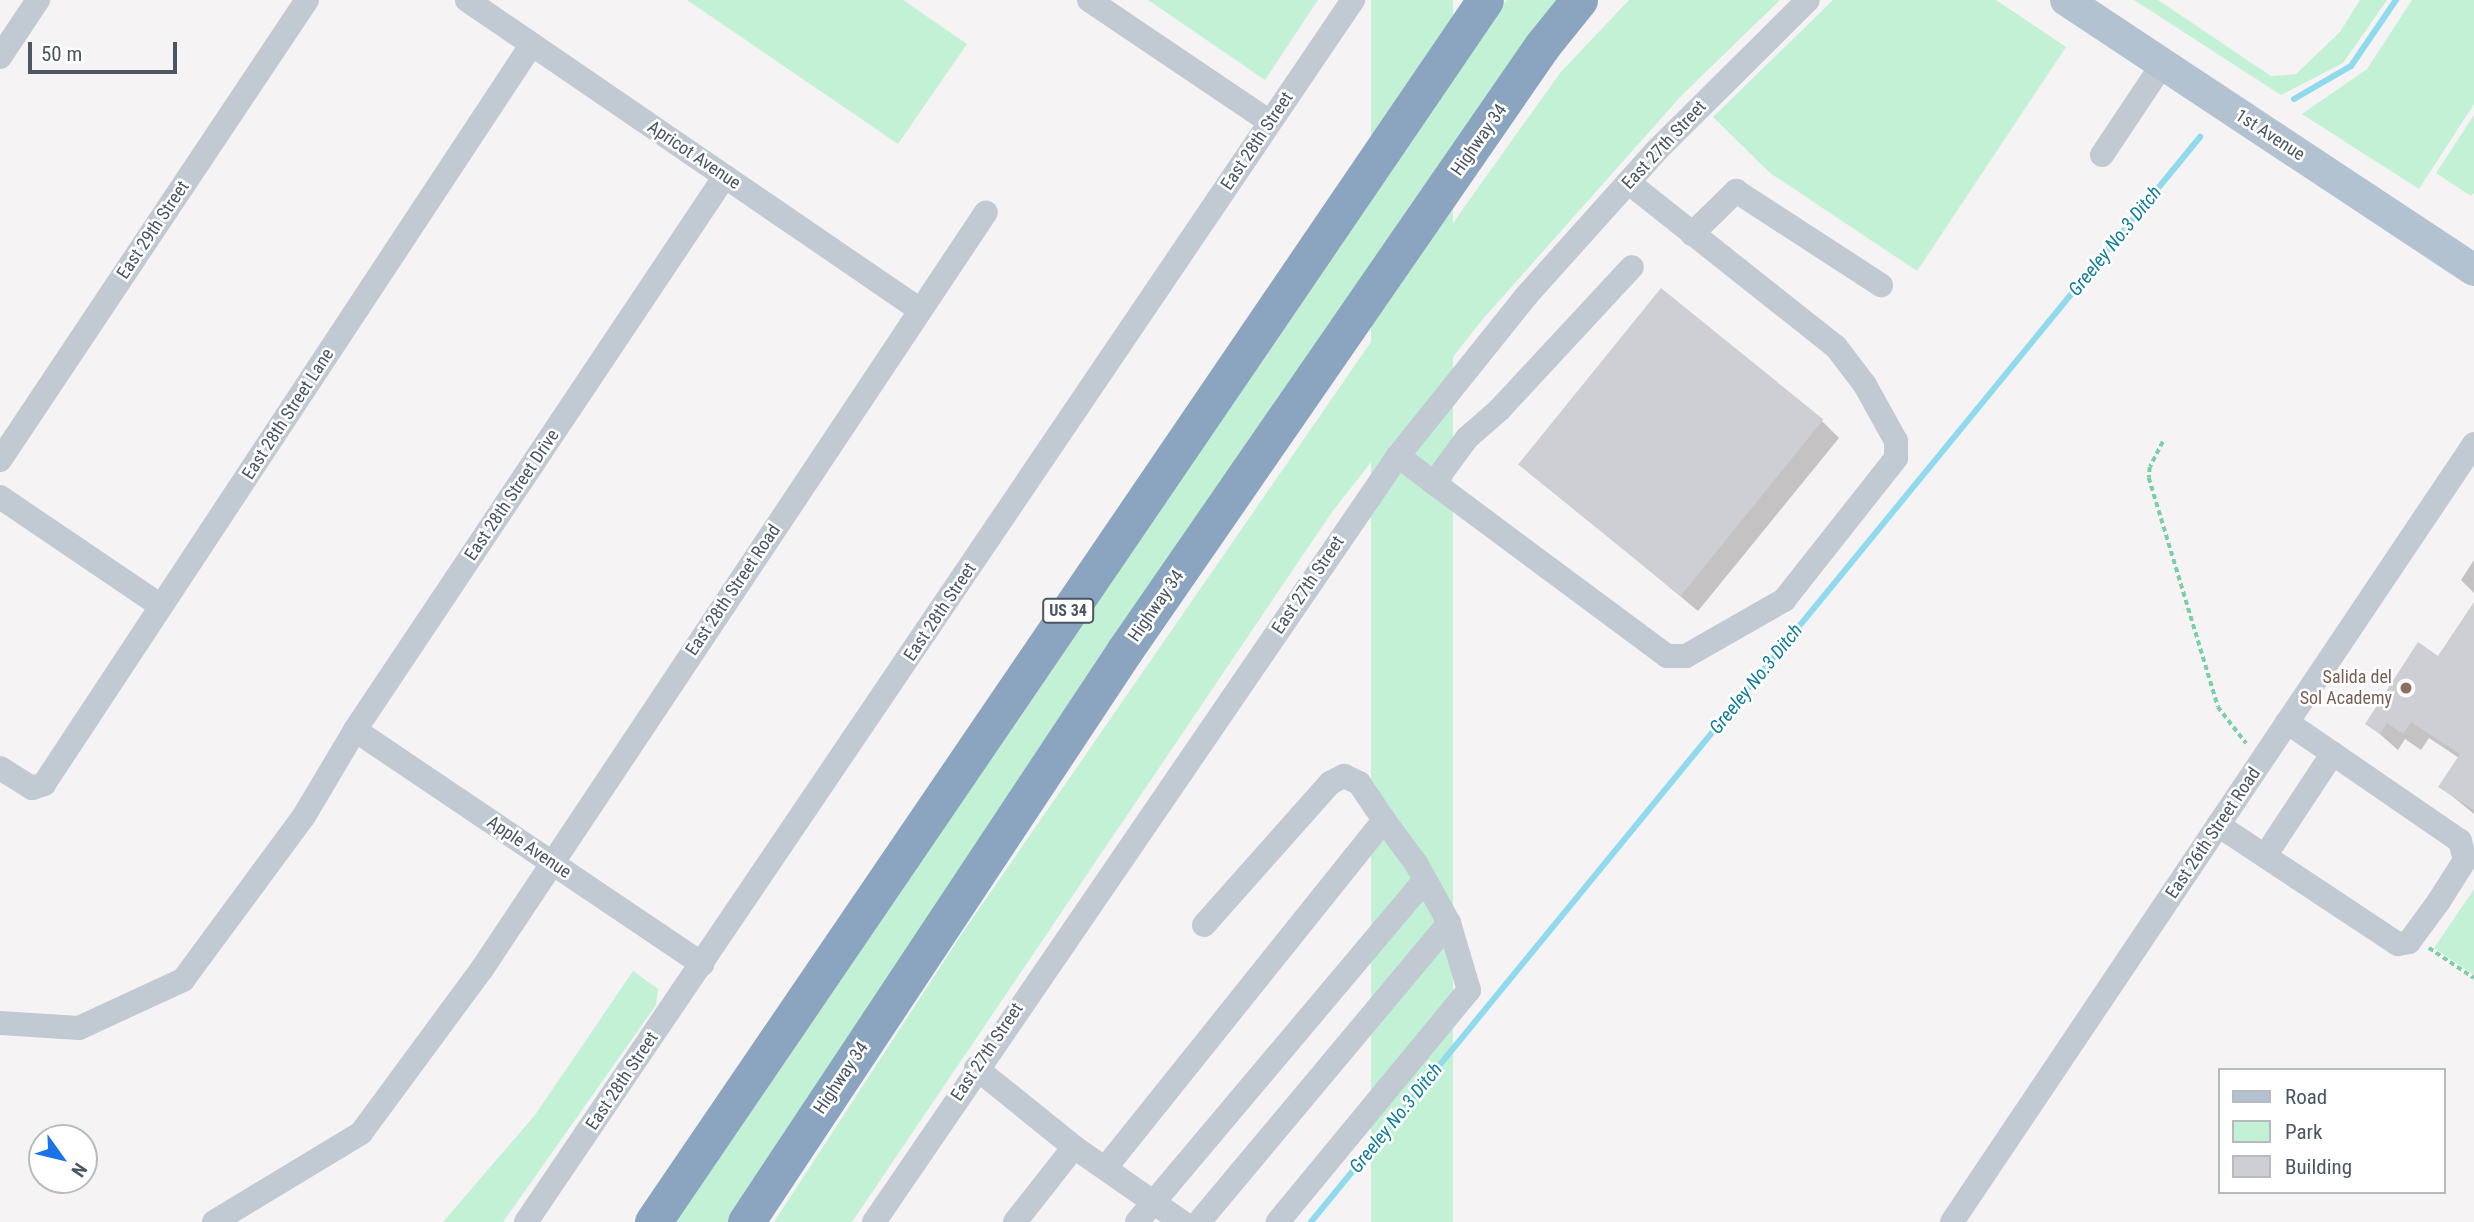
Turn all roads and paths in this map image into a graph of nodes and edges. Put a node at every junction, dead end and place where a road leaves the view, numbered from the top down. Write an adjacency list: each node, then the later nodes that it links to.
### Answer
1 (38, 0): 12 (street)
2 (307, 0): 28 (street, East 29th Street)
3 (467, 0): 11 (street, Apricot Avenue)
4 (1089, 0): 15 (street)
5 (1353, 0): 15 (street, East 28th Street)
6 (1485, 0): 54 (highway, US 34)
7 (1579, 0): 14 (highway, Highway 34)
8 (1597, 0): 14 (highway)
9 (1808, 0): 18 (street, East 27th Street)
10 (2066, 0): 13 (main road, 1st Avenue)
11 (532, 44): 17 (street, Apricot Avenue); 31 (street, East 28th Street Lane)
12 (1, 53)
13 (2162, 65): 16 (street); 21 (main road, 1st Avenue)
14 (1518, 83): 55 (highway, Highway 34)
15 (1269, 121): 45 (street, East 28th Street)
16 (2102, 155)
17 (724, 176): 24 (street, Apricot Avenue); 33 (street, East 28th Street Drive)
18 (1629, 182): 20 (street); 27 (street, East 27th Street)
19 (985, 212): 24 (street, East 28th Street Road)
20 (1692, 234): 23 (street); 29 (street)
21 (2470, 260)
22 (1632, 267): 29 (street)
23 (1881, 285)
24 (920, 310): 40 (street, East 28th Street Road)
25 (2164, 442): 35 (path)
26 (2474, 444): 32 (street, East 26th Street Road)
27 (1398, 456): 29 (street); 48 (street, East 27th Street)
28 (0, 460)
29 (1434, 483)
30 (0, 497): 31 (street)
31 (161, 606): 36 (street, East 28th Street Lane)
32 (2287, 722): 34 (street); 35 (street, East 26th Street Road)
33 (355, 730): 40 (street, Apple Avenue); 47 (street, East 28th Street Drive)
34 (2333, 753): 39 (street); 39 (street)
35 (2262, 760): 38 (street, East 26th Street Road)
36 (0, 768)
37 (1384, 820): 41 (street); 43 (street); 50 (street)
38 (2218, 825): 39 (street); 62 (street, East 26th Street Road)
39 (2265, 856)
40 (551, 862): 45 (street, Apple Avenue); 52 (street, East 28th Street Road)
41 (1425, 880): 42 (street); 51 (street)
42 (1449, 923): 60 (street); 61 (street)
43 (1204, 925)
44 (2426, 946): 46 (path)
45 (702, 964): 53 (street, East 28th Street)
46 (2474, 978)
47 (0, 1023)
48 (976, 1068): 49 (street); 56 (street, East 27th Street)
49 (1074, 1147): 50 (street); 57 (street)
50 (1107, 1166): 51 (street)
51 (1154, 1201): 58 (street); 59 (street)
52 (214, 1222)
53 (526, 1222)
54 (653, 1222)
55 (746, 1222)
56 (874, 1222)
57 (1015, 1222)
58 (1137, 1222)
59 (1182, 1222)
60 (1199, 1222)
61 (1278, 1222)
62 (1952, 1222)

